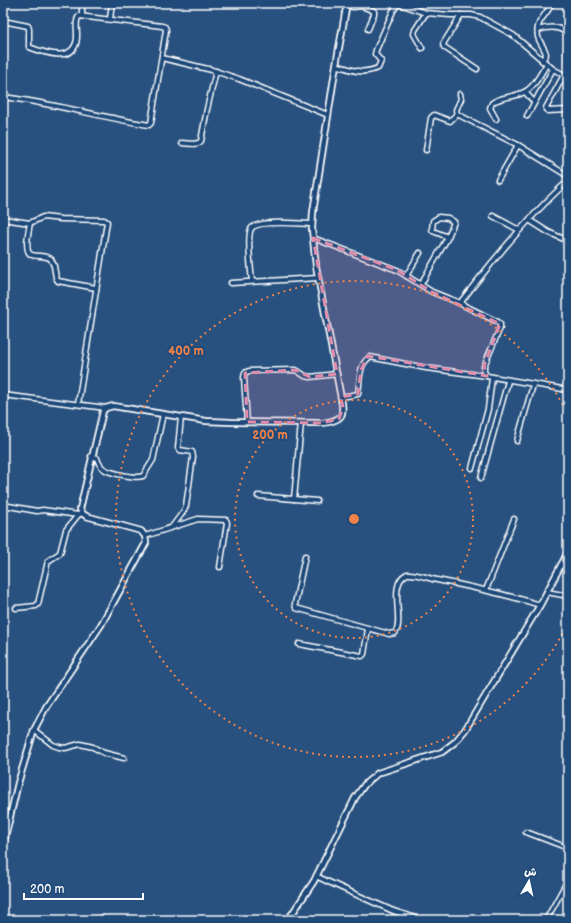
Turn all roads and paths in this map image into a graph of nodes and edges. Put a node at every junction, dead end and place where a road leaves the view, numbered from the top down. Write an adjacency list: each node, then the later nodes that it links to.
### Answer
1 (82, 3): 7 (street)
2 (112, 3): 8 (street)
3 (552, 3): 11 (street)
4 (347, 4): 10 (street); 19 (street)
5 (426, 13): 6 (street); 13 (street); 19 (street)
6 (461, 14): 17 (street); 20 (street)
7 (82, 16): 8 (street); 9 (street)
8 (110, 19): 15 (street)
9 (3, 21)
10 (368, 29)
11 (538, 30): 12 (street); 17 (street)
12 (568, 36)
13 (422, 48)
14 (568, 49): 16 (street)
15 (162, 58): 22 (street); 26 (street)
16 (568, 60)
17 (542, 61): 18 (street)
18 (546, 64): 21 (street); 24 (street)
19 (336, 65): 30 (street)
20 (477, 69)
21 (553, 69): 23 (street); 27 (street)
22 (216, 71): 30 (street); 33 (street)
23 (566, 76): 28 (street)
24 (525, 92): 27 (street); 32 (street)
25 (460, 94): 29 (street)
26 (3, 96)
27 (534, 102): 31 (street)
28 (568, 110)
29 (457, 114): 34 (street); 35 (street)
30 (328, 115): 43 (street)
31 (527, 116)
32 (496, 119)
33 (182, 143)
34 (518, 145): 36 (street); 37 (street)
35 (426, 150)
36 (568, 176)
37 (498, 180)
38 (568, 181): 41 (street)
39 (493, 216): 44 (street)
40 (3, 219): 42 (street)
41 (529, 220): 44 (street); 47 (street)
42 (30, 223): 54 (street); 54 (street)
43 (312, 224): 46 (street); 51 (street)
44 (519, 230): 55 (street)
45 (448, 237): 45 (street); 53 (street)
46 (313, 238): 49 (street); 50 (street)
47 (568, 241)
48 (420, 253): 49 (street)
49 (406, 276): 53 (street)
50 (318, 278): 51 (street); 56 (street)
51 (252, 281): 52 (street)
52 (231, 283)
53 (421, 284): 55 (street)
54 (96, 288): 64 (street)
55 (460, 303): 57 (street)
56 (337, 374): 63 (street); 68 (street)
57 (487, 376): 58 (street); 63 (street)
58 (492, 378): 59 (street); 72 (street)
59 (508, 381): 60 (street); 73 (street)
60 (534, 385): 61 (street); 70 (street)
61 (568, 390)
62 (3, 394): 64 (street)
63 (341, 397): 69 (street)
64 (78, 404): 65 (street)
65 (106, 408): 66 (street); 71 (street)
66 (163, 414): 67 (street); 71 (street)
67 (181, 417): 68 (street); 80 (street)
68 (247, 422): 69 (street)
69 (301, 423): 75 (street)
70 (517, 441)
71 (92, 456): 78 (street)
72 (472, 468)
73 (481, 478)
74 (258, 496): 75 (street)
75 (294, 499): 76 (street)
76 (317, 501)
77 (3, 505): 78 (street)
78 (80, 514): 81 (street); 89 (street)
79 (514, 519): 85 (street)
80 (172, 527): 81 (street); 84 (street)
81 (145, 536): 92 (street)
82 (568, 552): 86 (street)
83 (305, 556): 90 (street)
84 (220, 567)
85 (486, 590): 88 (street); 90 (street)
86 (547, 592): 87 (street); 88 (street)
87 (568, 596)
88 (540, 604): 97 (street)
89 (16, 608)
90 (368, 629): 91 (street)
91 (299, 644)
92 (34, 730): 93 (street); 95 (street)
93 (124, 758)
94 (526, 832): 96 (street)
95 (3, 846)
96 (568, 848)
97 (316, 876): 100 (street); 101 (street)
98 (568, 880): 99 (street)
99 (566, 887): 102 (street)
100 (288, 920)
101 (417, 920)
102 (546, 920)

